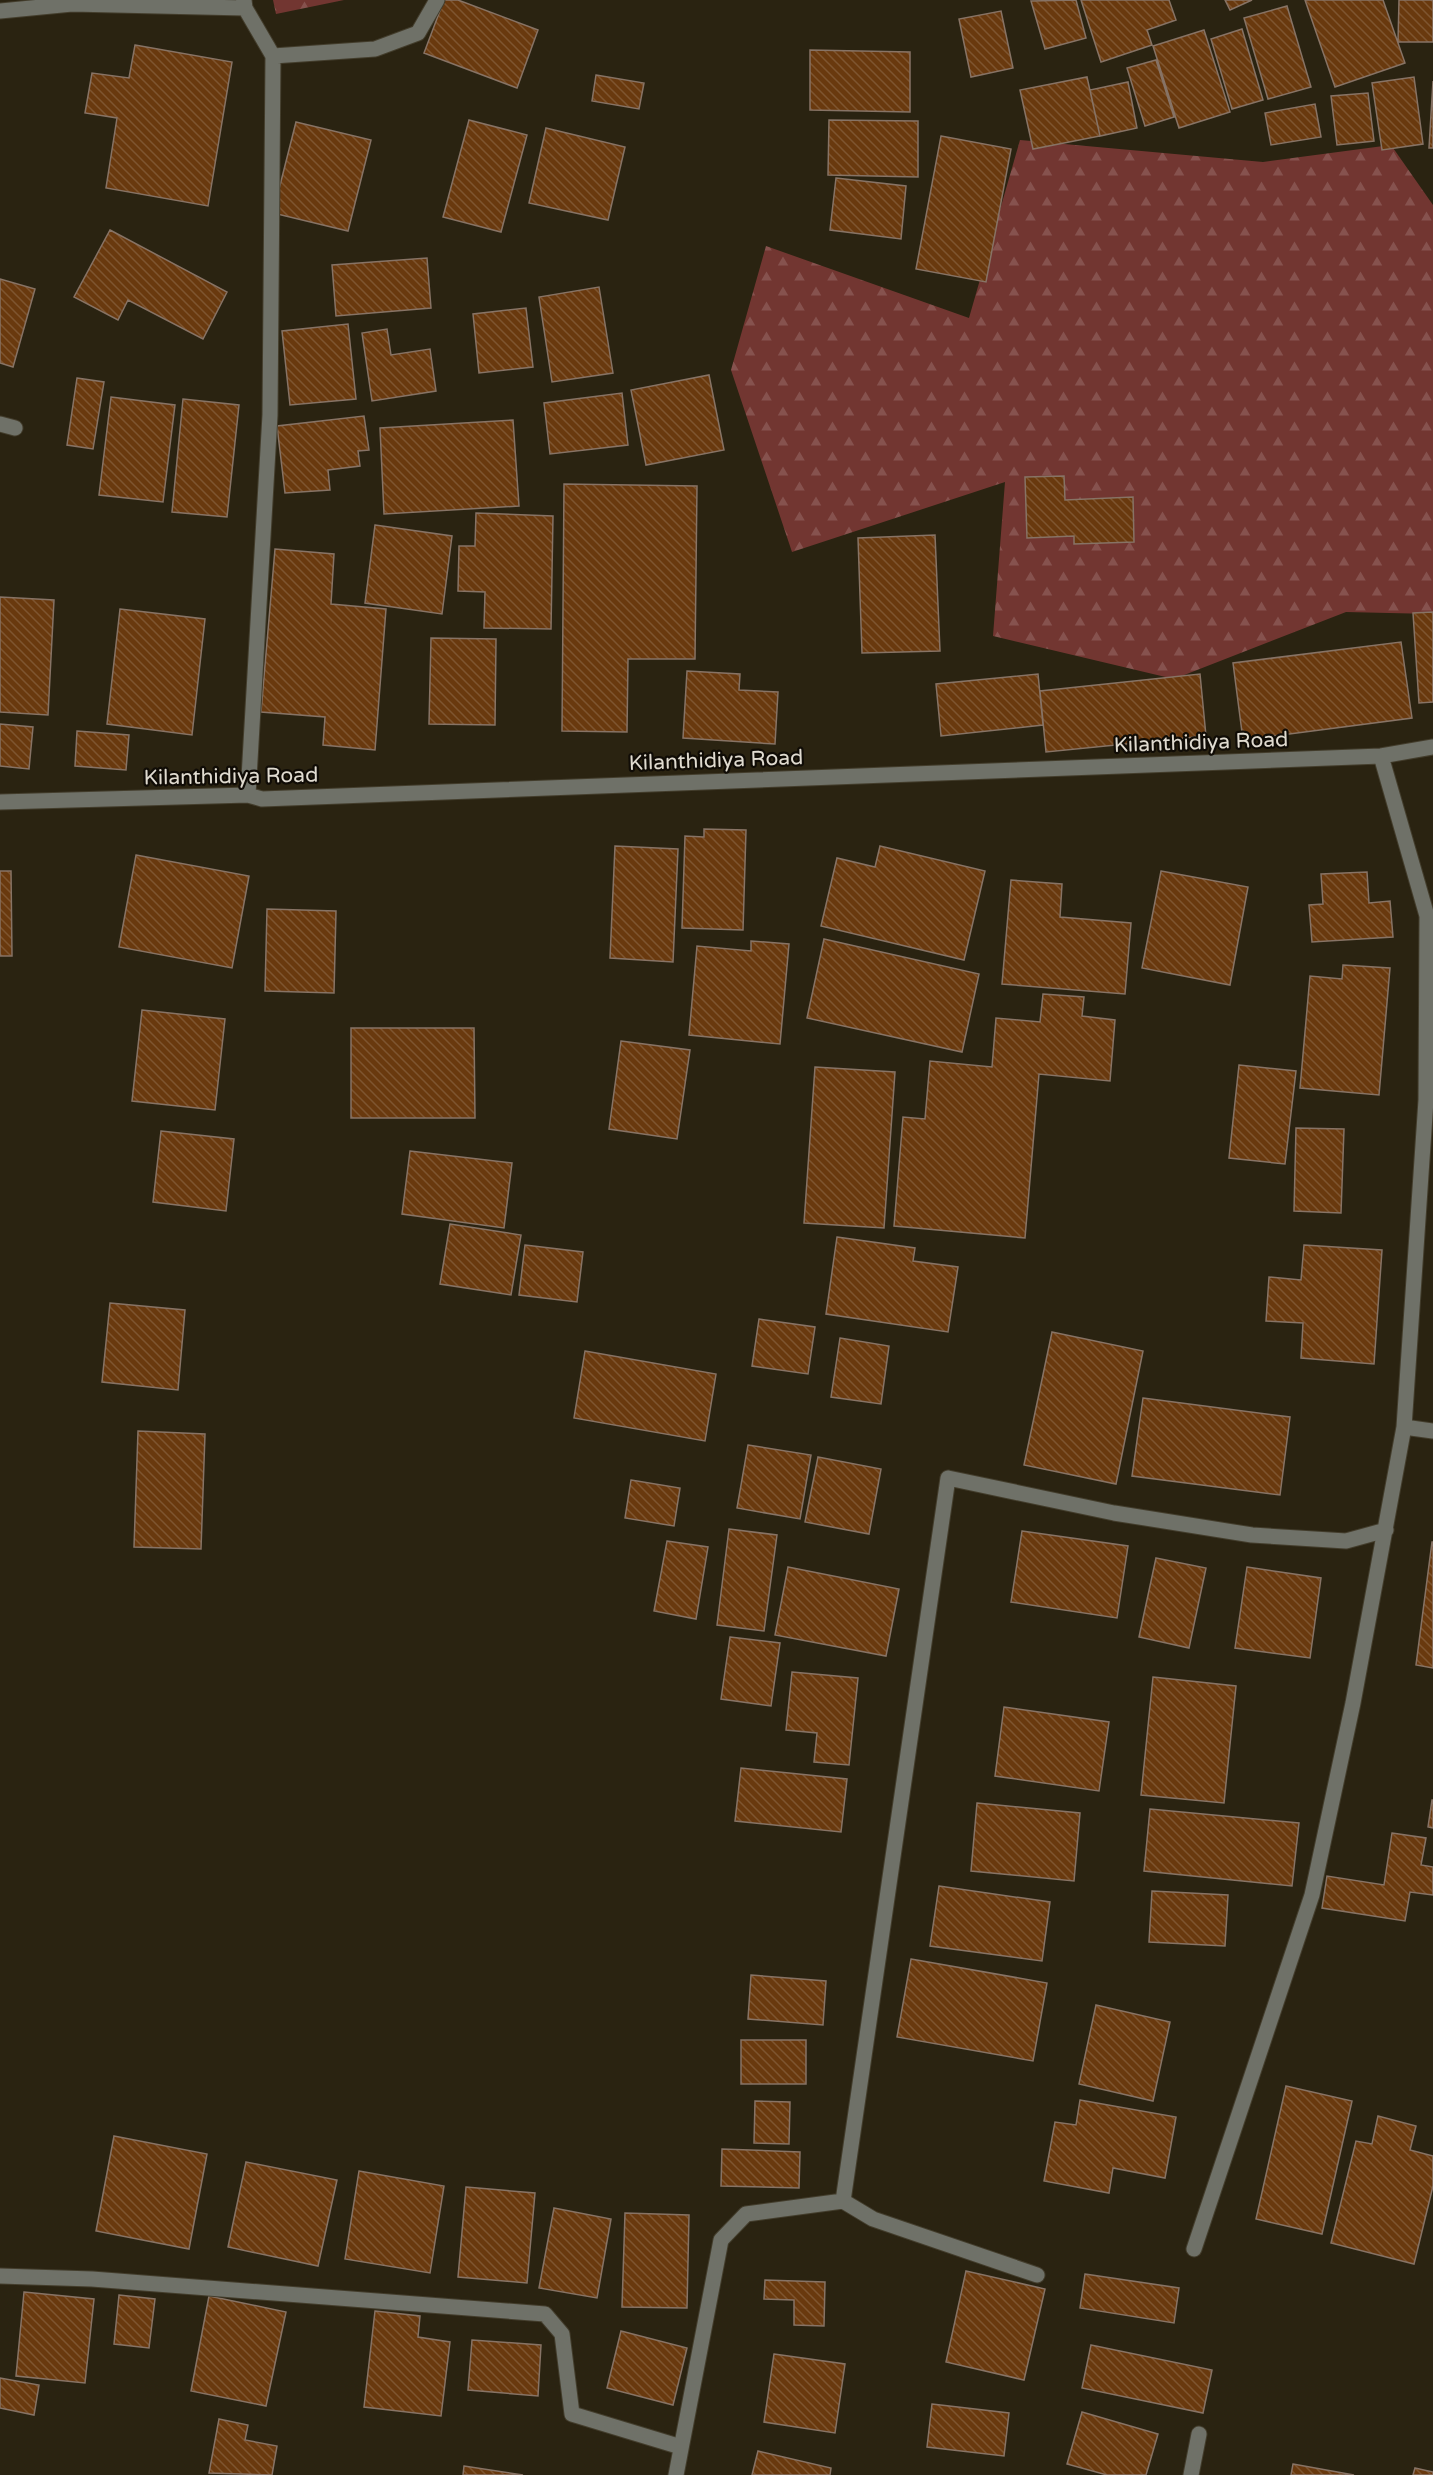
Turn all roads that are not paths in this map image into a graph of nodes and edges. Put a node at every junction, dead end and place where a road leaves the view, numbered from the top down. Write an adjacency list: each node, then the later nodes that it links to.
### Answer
1 (437, 0): 4 (street)
2 (245, 4): 3 (street); 4 (street)
3 (0, 11)
4 (273, 57): 7 (street)
5 (1433, 747): 6 (street, Kilanthidiya Road)
6 (1381, 756): 7 (street, Kilanthidiya Road); 9 (street)
7 (248, 795): 8 (street, Kilanthidiya Road)
8 (0, 802)
9 (1404, 1427): 10 (street); 11 (street)
10 (1433, 1431)
11 (1386, 1530): 12 (street); 13 (street)
12 (843, 2201): 14 (street); 17 (street)
13 (1194, 2249)
14 (1037, 2275)
15 (0, 2277): 17 (street)
16 (1199, 2434): 19 (street)
17 (681, 2447): 18 (street)
18 (676, 2475)
19 (1191, 2475)

